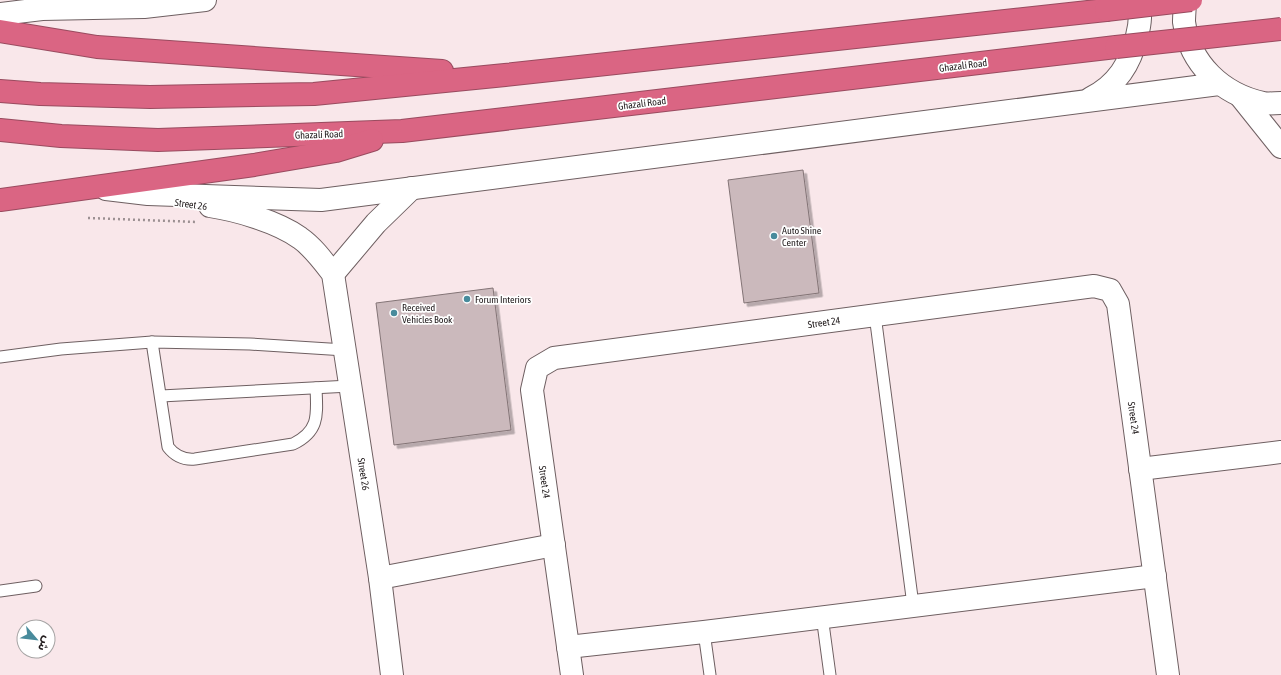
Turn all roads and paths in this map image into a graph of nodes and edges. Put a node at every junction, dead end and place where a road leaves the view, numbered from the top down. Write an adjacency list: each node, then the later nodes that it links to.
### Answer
1 (205, 0): 5 (street)
2 (1137, 0): 12 (street)
3 (1185, 0): 9 (street)
4 (1191, 0): 8 (highway, bridge)
5 (0, 14)
6 (1281, 29): 15 (highway, Ghazali Road, bridge)
7 (0, 31): 8 (highway)
8 (505, 75): 10 (highway)
9 (1219, 84): 11 (street); 12 (street)
10 (0, 91)
11 (1241, 97): 13 (street); 16 (street)
12 (1086, 101): 18 (street)
13 (1281, 103)
14 (0, 130): 15 (highway, Ghazali Road)
15 (402, 131): 17 (highway)
16 (1281, 147)
17 (93, 187): 19 (street); 20 (highway)
18 (412, 188): 19 (street); 23 (street)
19 (148, 194): 23 (street, Street 26)
20 (0, 200)
21 (88, 218): 22 (path)
22 (204, 223)
23 (333, 274): 26 (street, Street 26)
24 (875, 315): 32 (street, Street 24); 33 (street, Street 24); 38 (lane)
25 (152, 342): 26 (lane); 27 (lane); 30 (lane)
26 (345, 350): 28 (street, Street 26)
27 (0, 357)
28 (350, 386): 29 (lane); 35 (street, Street 26)
29 (316, 388): 30 (lane); 30 (lane)
30 (161, 396)
31 (1281, 452): 32 (street)
32 (1140, 469): 34 (street, Street 24)
33 (554, 544): 35 (street); 41 (street, Street 24)
34 (1155, 576): 38 (street); 46 (street, Street 24)
35 (380, 578): 42 (street, Street 26)
36 (36, 586): 37 (lane)
37 (0, 591)
38 (913, 606): 39 (street)
39 (822, 616): 40 (street); 45 (lane)
40 (704, 632): 41 (street); 44 (lane)
41 (568, 647): 43 (street, Street 24)
42 (392, 675)
43 (572, 675)
44 (710, 675)
45 (830, 675)
46 (1168, 675)

